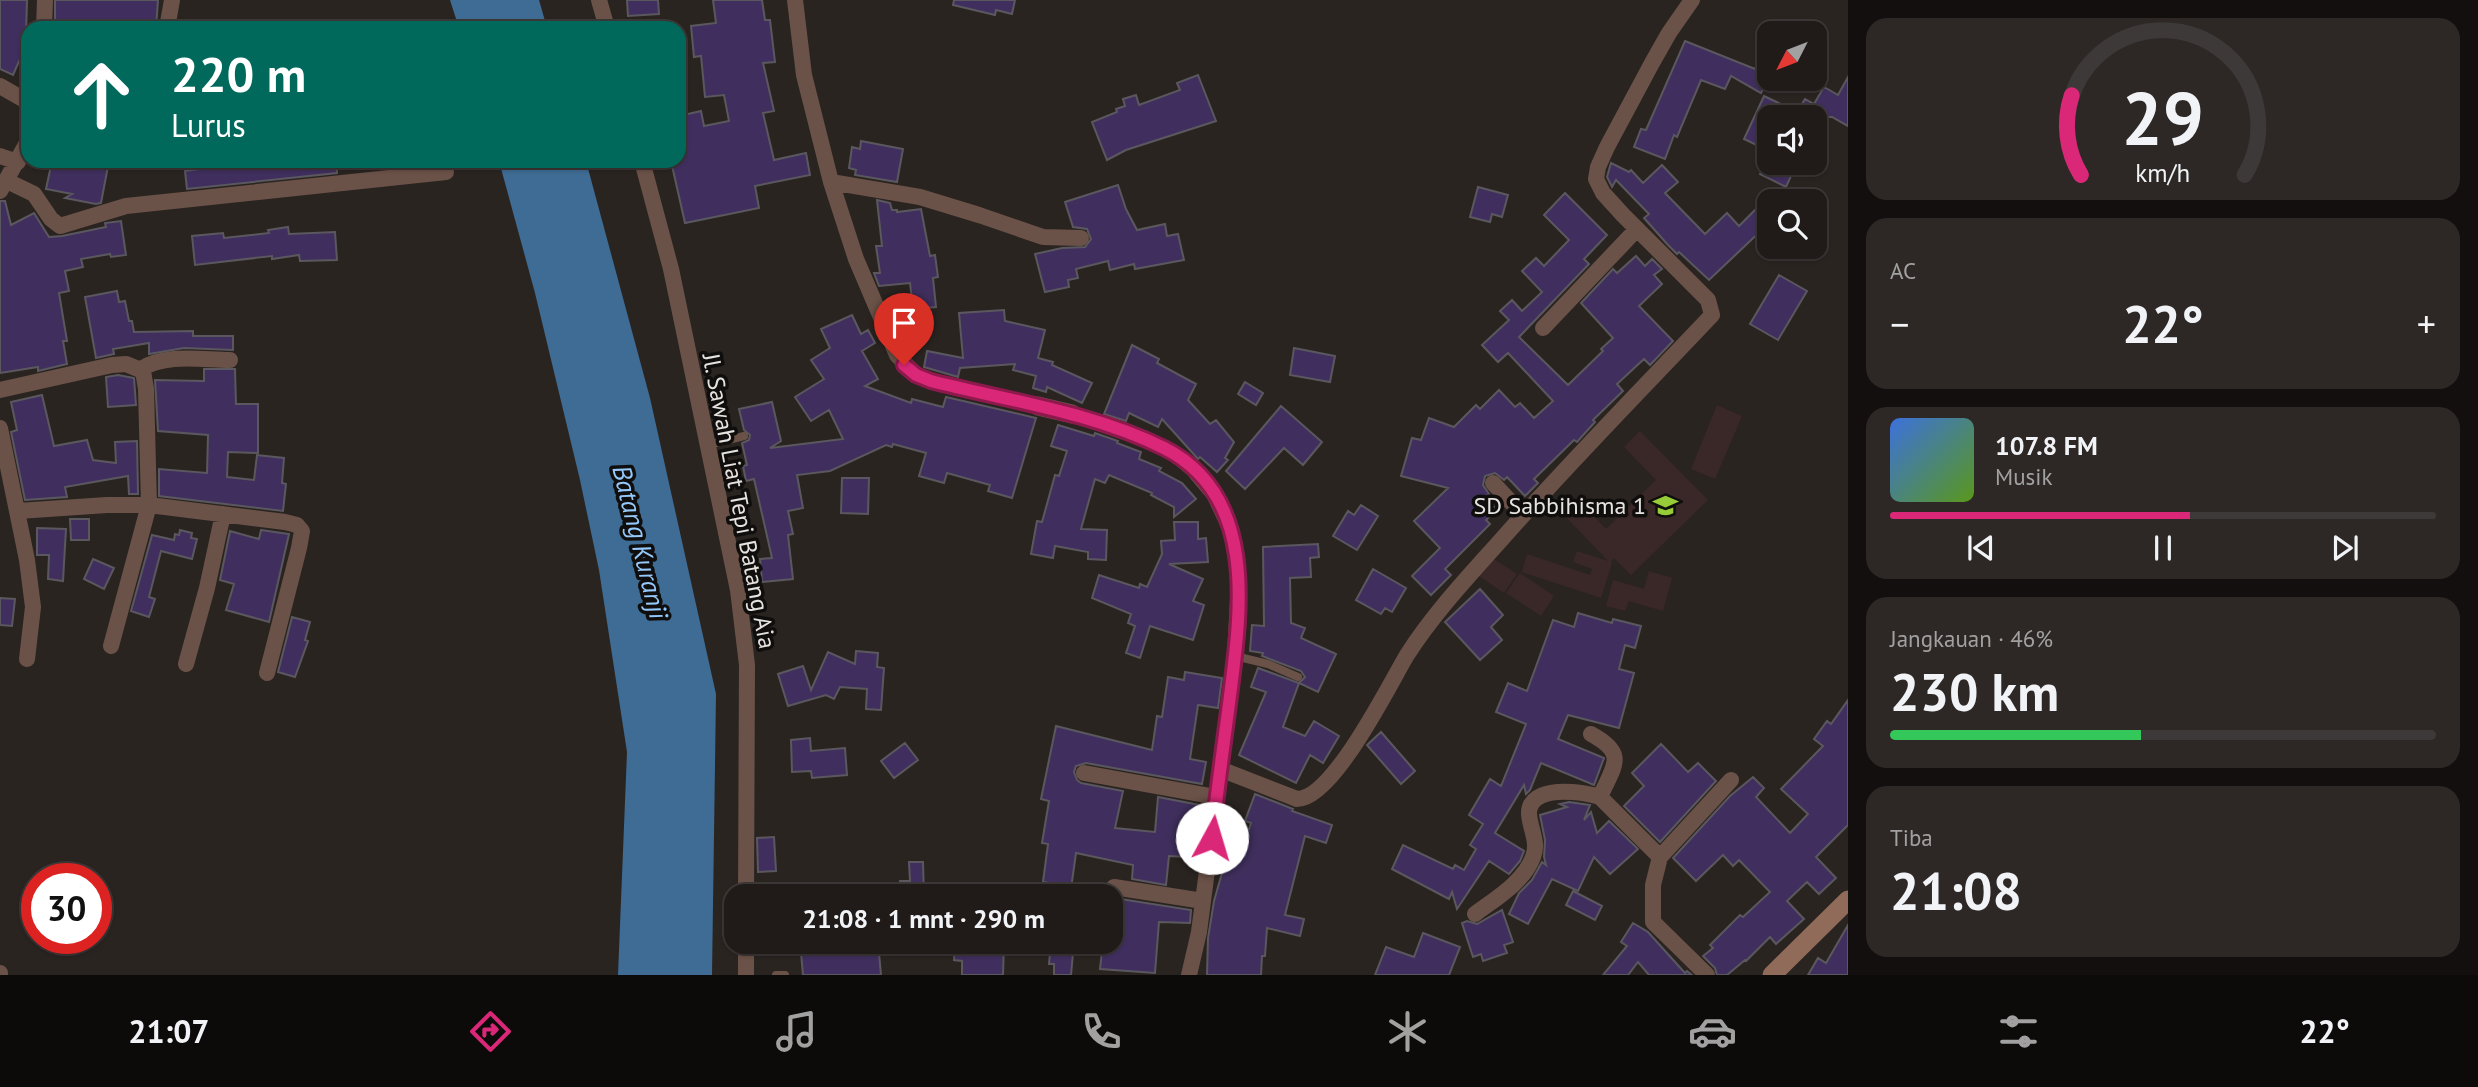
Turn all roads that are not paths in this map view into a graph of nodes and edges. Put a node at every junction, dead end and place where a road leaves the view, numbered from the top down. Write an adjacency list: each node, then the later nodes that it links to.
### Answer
1 (45, 0): 6 (street)
2 (172, 0): 7 (street)
3 (599, 0): 8 (street)
4 (795, 0): 16 (street)
5 (1692, 0): 18 (street)
6 (44, 21)
7 (168, 21)
8 (605, 21)
9 (0, 86): 10 (street)
10 (21, 98)
11 (0, 156): 13 (street)
12 (21, 156): 13 (street)
13 (18, 162): 17 (street)
14 (644, 168): 28 (street, Jl. Sawah Liat Tepi Batang Aia)
15 (446, 172): 17 (street)
16 (831, 182): 19 (street); 24 (street)
17 (4, 186)
18 (1637, 229): 20 (street); 33 (street)
19 (1081, 239)
20 (1543, 328)
21 (230, 360): 22 (street)
22 (142, 369): 23 (street); 30 (street)
23 (0, 390)
24 (1038, 406): 25 (street)
25 (1072, 414): 35 (street)
26 (0, 428): 31 (street)
27 (744, 436): 28 (lane)
28 (708, 445): 47 (street, Jl. Sawah Liat Tepi Batang Aia)
29 (1493, 483): 33 (street)
30 (149, 505): 31 (street); 32 (street); 34 (street)
31 (18, 511): 36 (street)
32 (223, 514): 37 (street); 38 (street)
33 (1523, 515): 41 (street)
34 (110, 646)
35 (1235, 656): 39 (lane); 41 (street)
36 (27, 659)
37 (186, 664)
38 (267, 673)
39 (1298, 677)
40 (1591, 734): 45 (street)
41 (1220, 769): 44 (street)
42 (1084, 773): 44 (street)
43 (1731, 780): 46 (street)
44 (1216, 797): 50 (street)
45 (1600, 797): 46 (street); 51 (street)
46 (1660, 857): 57 (street)
47 (747, 884)
48 (1123, 888): 50 (street)
49 (1848, 900): 58 (main road)
50 (1203, 901): 56 (street)
51 (1475, 914)
52 (746, 954): 53 (street)
53 (746, 975)
54 (776, 975): 55 (lane)
55 (785, 975)
56 (1189, 975)
57 (1707, 975)
58 (1772, 975)

